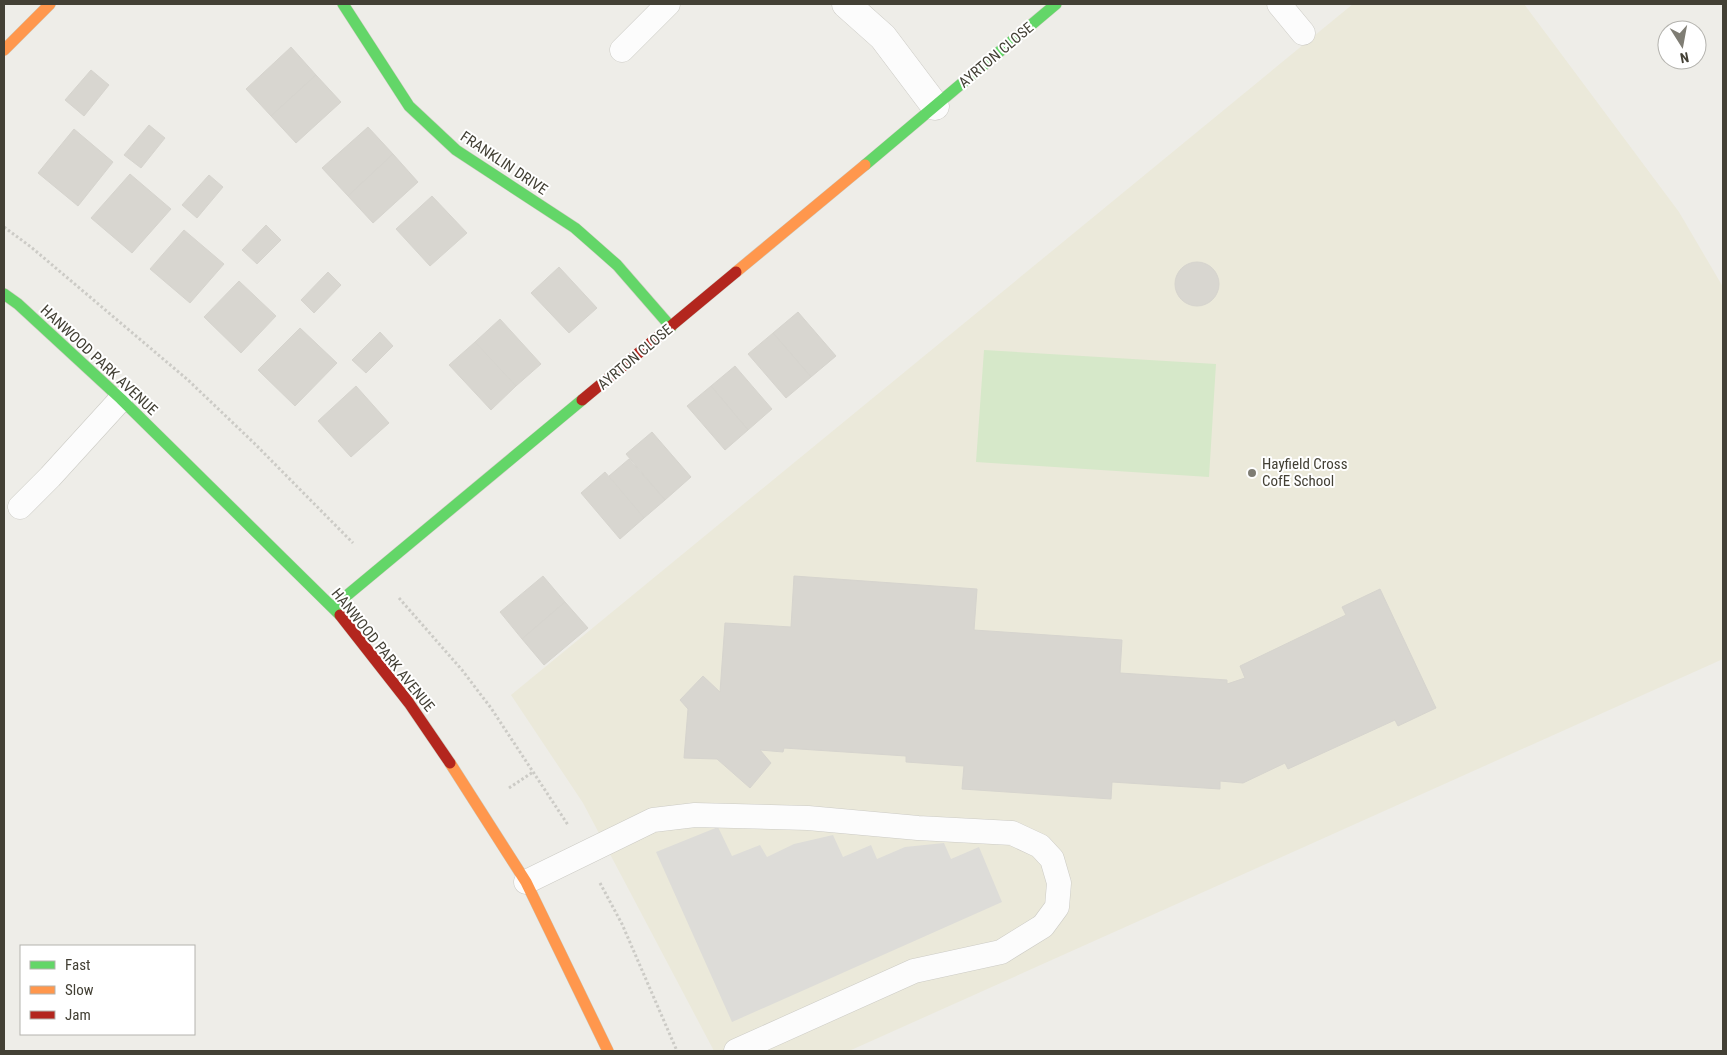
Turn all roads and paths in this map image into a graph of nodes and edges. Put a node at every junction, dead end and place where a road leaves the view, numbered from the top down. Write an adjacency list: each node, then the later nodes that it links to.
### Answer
1 (50, 4): 8 (street)
2 (343, 4): 13 (street, FRANKLIN DRIVE)
3 (668, 4): 9 (lane)
4 (846, 4): 10 (street)
5 (1056, 4): 10 (street, AYRTON CLOSE)
6 (1279, 4): 7 (lane)
7 (1303, 33)
8 (4, 50)
9 (622, 50)
10 (935, 106): 13 (street, AYRTON CLOSE)
11 (4, 227): 16 (path)
12 (4, 294): 14 (street, HANWOOD PARK AVENUE)
13 (671, 327): 18 (street, AYRTON CLOSE)
14 (121, 399): 15 (lane); 18 (street, HANWOOD PARK AVENUE)
15 (20, 507)
16 (354, 544)
17 (393, 590): 19 (path)
18 (333, 607): 23 (street, HANWOOD PARK AVENUE)
19 (533, 772): 20 (path); 21 (path)
20 (508, 789)
21 (568, 827)
22 (596, 875): 25 (path)
23 (526, 882): 24 (street, HANWOOD PARK AVENUE); 26 (lane)
24 (608, 1051)
25 (677, 1051)
26 (736, 1051)

